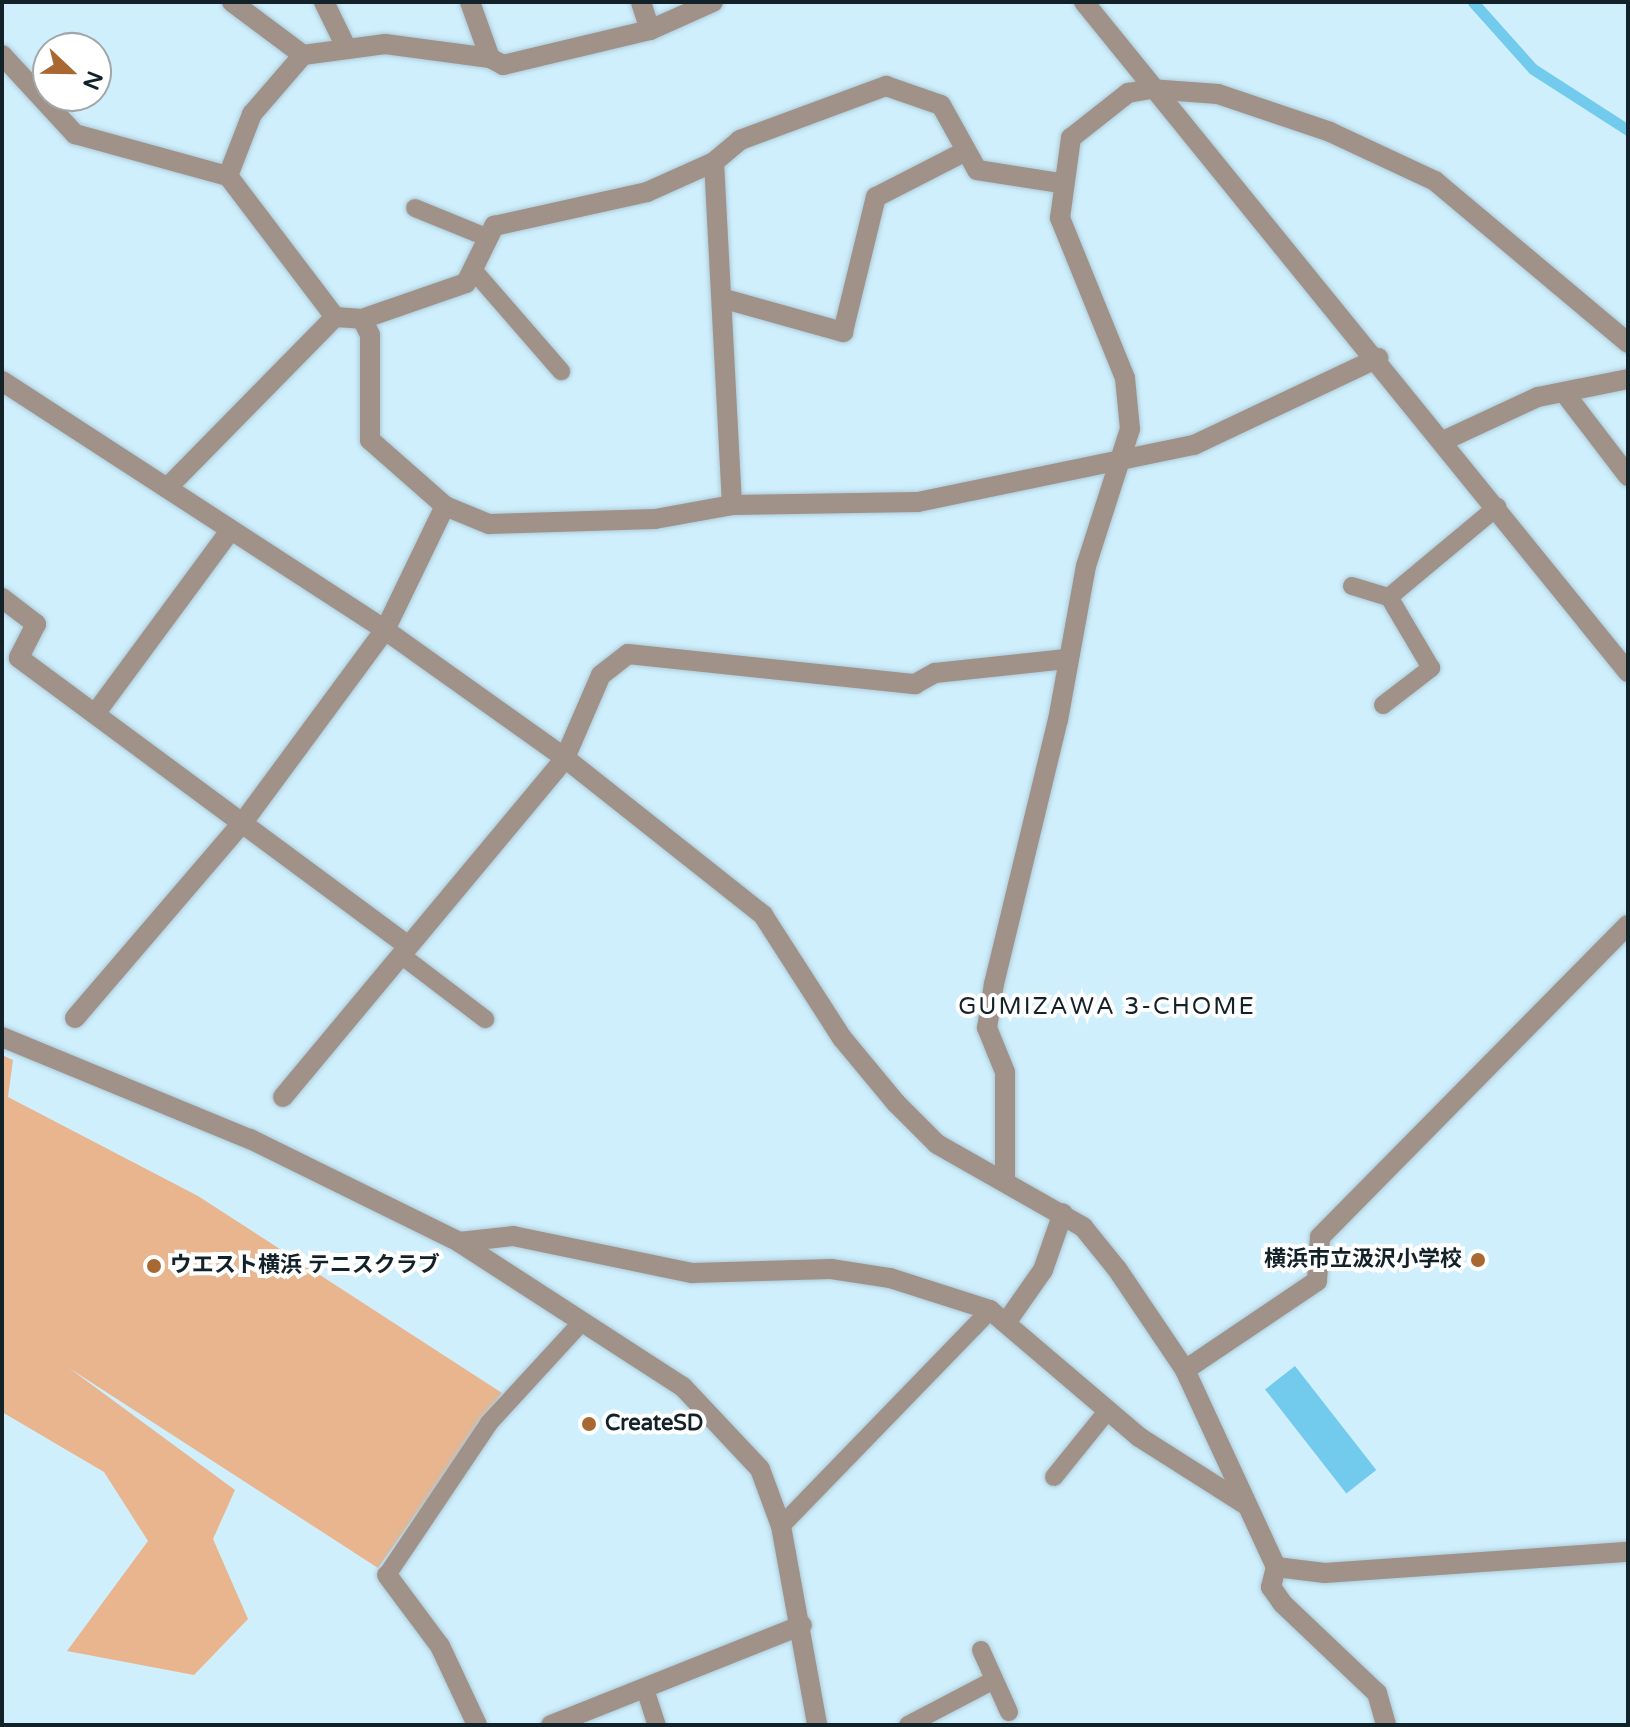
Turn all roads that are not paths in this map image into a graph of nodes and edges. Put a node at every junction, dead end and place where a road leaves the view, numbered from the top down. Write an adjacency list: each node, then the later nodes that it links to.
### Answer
1 (232, 2): 10 (street)
2 (324, 2): 8 (street)
3 (470, 2): 11 (street)
4 (641, 2): 7 (street)
5 (713, 2): 7 (street)
6 (1084, 2): 12 (street)
7 (650, 30): 11 (street)
8 (345, 45): 10 (street); 11 (street)
9 (2, 55): 15 (street)
10 (303, 55): 15 (street)
11 (490, 58)
12 (1150, 89): 16 (street); 23 (street); 24 (street)
13 (964, 152): 14 (street); 16 (street); 20 (street)
14 (714, 162): 18 (street); 20 (street)
15 (228, 176): 21 (street)
16 (1059, 183): 30 (street)
17 (415, 208): 18 (lane)
18 (486, 237): 19 (street)
19 (474, 271): 22 (street); 25 (lane)
20 (725, 299): 33 (street)
21 (335, 317): 22 (street); 32 (street)
22 (362, 319): 34 (street)
23 (1628, 343)
24 (1378, 358): 29 (street); 30 (street)
25 (561, 371)
26 (1628, 379): 28 (street)
27 (2, 381): 32 (street)
28 (1566, 395): 29 (street); 31 (street)
29 (1443, 441): 35 (street)
30 (1117, 466): 33 (street); 41 (street)
31 (1628, 476)
32 (167, 488): 36 (street)
33 (732, 505): 34 (street)
34 (445, 506): 40 (street)
35 (1497, 507): 38 (lane); 42 (street)
36 (230, 531): 40 (street); 44 (street)
37 (1352, 586): 38 (lane)
38 (1389, 597): 43 (lane)
39 (2, 598): 44 (street)
40 (385, 630): 45 (street); 46 (street)
41 (1066, 659): 45 (street); 53 (street)
42 (1628, 672)
43 (1383, 705)
44 (95, 714): 46 (street)
45 (565, 758): 48 (street); 53 (street)
46 (244, 821): 48 (street); 49 (street)
47 (1628, 925): 58 (street)
48 (404, 950): 50 (lane); 52 (street)
49 (75, 1018)
50 (485, 1019)
51 (2, 1037): 55 (street)
52 (283, 1097)
53 (1005, 1181): 54 (street)
54 (1063, 1213): 56 (street); 58 (street)
55 (459, 1242): 56 (street); 57 (street)
56 (999, 1315): 59 (street); 62 (lane)
57 (582, 1322): 62 (street); 65 (lane)
58 (1185, 1370): 61 (street)
59 (1108, 1410): 60 (lane); 61 (street)
60 (1054, 1477)
61 (1246, 1505): 64 (street)
62 (781, 1526): 66 (street)
63 (1628, 1552): 64 (street)
64 (1276, 1567): 76 (street)
65 (387, 1575): 71 (street)
66 (802, 1625): 69 (street); 74 (street)
67 (981, 1650): 68 (lane)
68 (994, 1680): 70 (lane); 75 (lane)
69 (646, 1692): 72 (street); 73 (lane)
70 (1009, 1712)
71 (477, 1725)
72 (551, 1725)
73 (657, 1725)
74 (817, 1725)
75 (908, 1725)
76 (1386, 1725)

